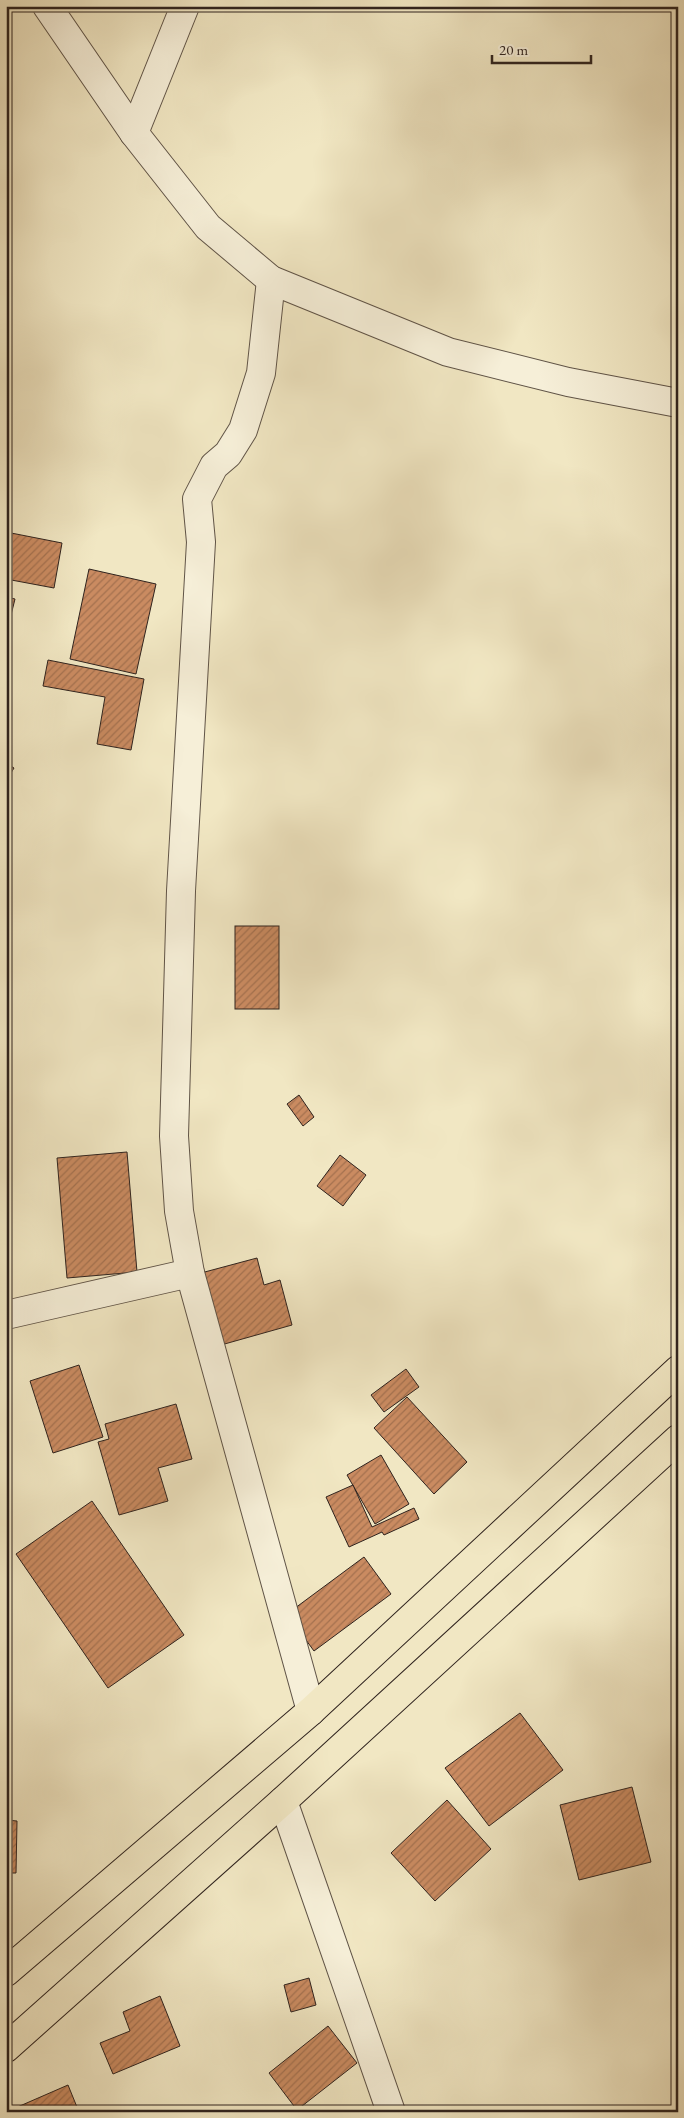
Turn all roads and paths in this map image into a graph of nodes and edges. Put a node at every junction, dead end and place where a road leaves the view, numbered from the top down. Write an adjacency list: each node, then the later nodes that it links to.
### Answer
1 (48, 6): 3 (street)
2 (185, 6): 3 (street)
3 (134, 133): 4 (street)
4 (271, 280): 5 (street); 6 (street)
5 (678, 403)
6 (190, 1273): 7 (street); 10 (street)
7 (6, 1316)
8 (678, 1370): 10 (highway)
9 (678, 1440): 11 (highway)
10 (311, 1711): 12 (highway)
11 (283, 1801): 13 (highway); 14 (street)
12 (6, 1972)
13 (6, 2048)
14 (391, 2112)

